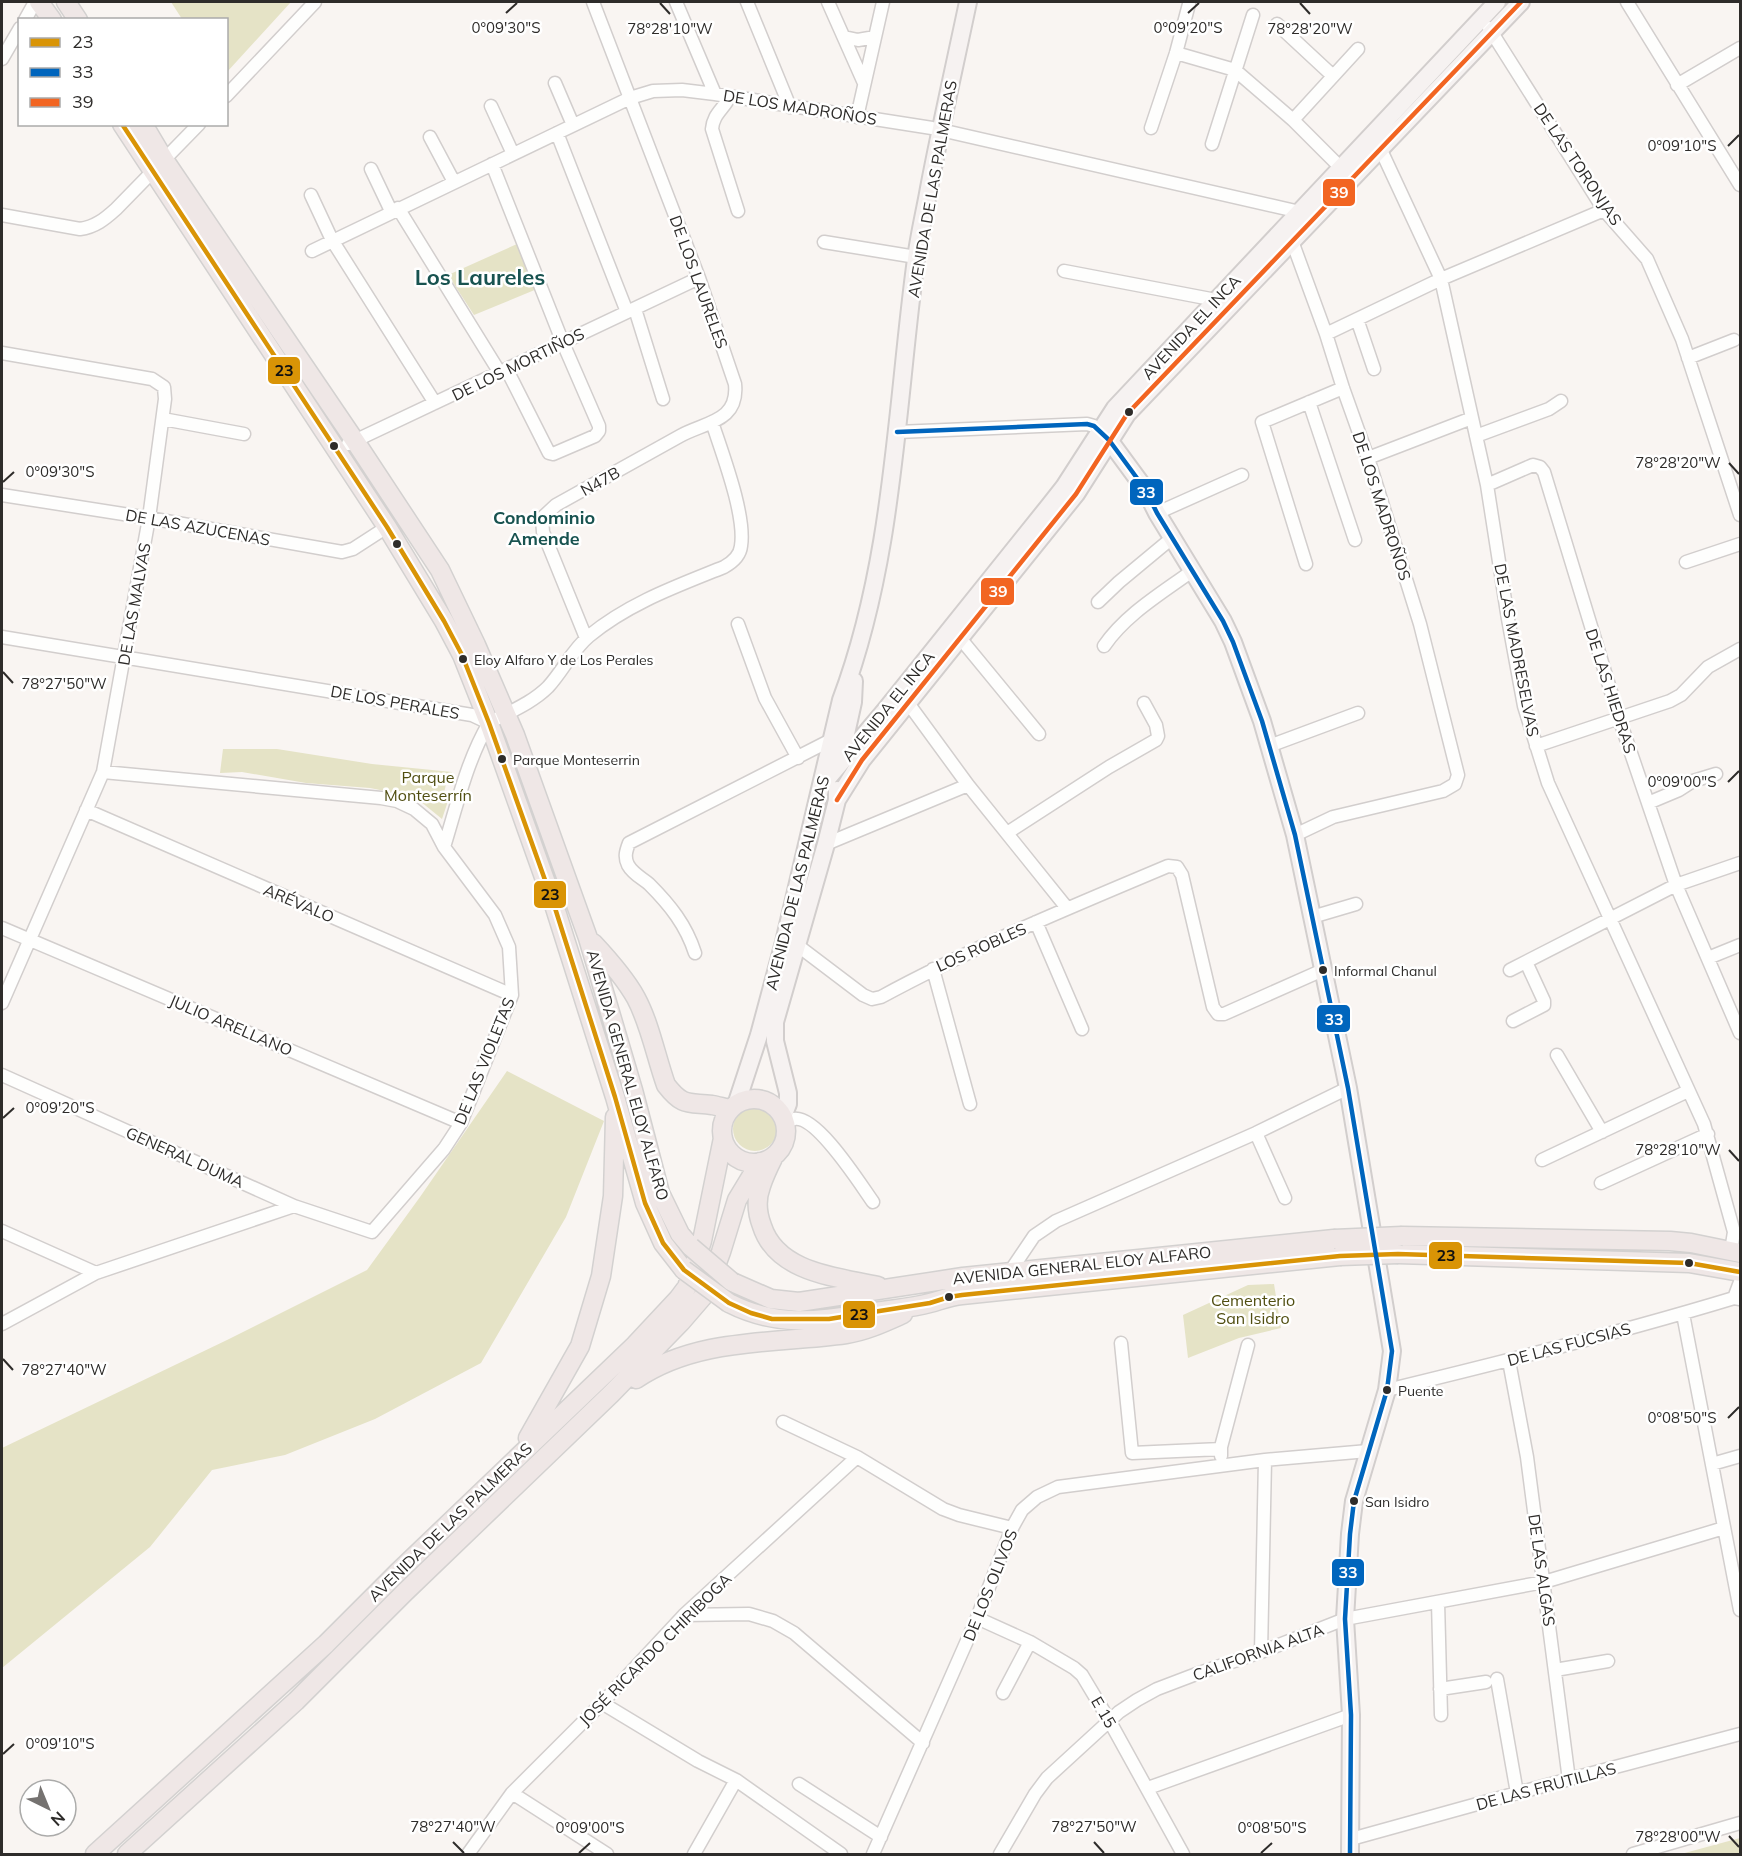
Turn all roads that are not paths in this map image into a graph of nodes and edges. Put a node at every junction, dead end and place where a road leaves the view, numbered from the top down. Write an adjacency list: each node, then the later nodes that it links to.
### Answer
1 (37, 2): 15 (street); 16 (main road)
2 (66, 2): 17 (main road)
3 (315, 2): 32 (street)
4 (593, 2): 35 (street, DE LOS LAURELES)
5 (676, 2): 33 (street)
6 (747, 2): 37 (street)
7 (828, 2): 21 (street)
8 (884, 2): 22 (street)
9 (968, 2): 45 (main road, AVENIDA DE LAS PALMERAS)
10 (1497, 2): 19 (main road, AVENIDA EL INCA)
11 (1521, 2): 19 (main road, AVENIDA EL INCA)
12 (1626, 2): 31 (street)
13 (1190, 4): 25 (street)
14 (1253, 15): 27 (street)
15 (26, 18)
16 (50, 18)
17 (77, 18)
18 (1277, 24): 28 (street)
19 (1486, 25): 49 (main road, AVENIDA EL INCA); 53 (main road, AVENIDA EL INCA); 59 (street, DE LAS TORONJAS)
20 (18, 31): 26 (street)
21 (843, 37): 22 (street); 30 (street)
22 (875, 37): 30 (street)
23 (1740, 48): 31 (street)
24 (1358, 49): 28 (street)
25 (1176, 53): 27 (street); 44 (street)
26 (2, 59)
27 (1235, 70): 39 (street); 48 (street)
28 (1333, 76): 39 (street)
29 (555, 82): 40 (street)
30 (864, 83): 38 (street)
31 (1677, 85): 56 (street)
32 (228, 94)
33 (715, 94): 34 (street, DE LOS MADROÑOS); 35 (street, DE LOS MADROÑOS)
34 (730, 96): 37 (street, DE LOS MADROÑOS); 60 (street)
35 (630, 98): 40 (street, DE LOS MADROÑOS); 69 (street, DE LOS LAURELES)
36 (491, 106): 50 (street)
37 (790, 107): 38 (street, DE LOS MADROÑOS)
38 (857, 117): 45 (street, DE LOS MADROÑOS)
39 (1293, 120): 53 (street)
40 (573, 125): 46 (street, DE LOS MADROÑOS)
41 (124, 126): 52 (main road, AVENIDA GENERAL ELOY ALFARO)
42 (144, 126): 52 (main road, AVENIDA GENERAL ELOY ALFARO)
43 (197, 126): 52 (street)
44 (1151, 128)
45 (940, 130): 62 (street, DE LOS MADROÑOS); 67 (main road, AVENIDA DE LAS PALMERAS)
46 (557, 133): 50 (street, DE LOS MADROÑOS); 72 (street)
47 (430, 136): 55 (street)
48 (1212, 144)
49 (1380, 148): 62 (main road, AVENIDA EL INCA); 70 (street, DE LAS MADRESELVAS)
50 (513, 154): 51 (street, DE LOS MADROÑOS)
51 (492, 164): 55 (street, DE LOS MADROÑOS); 76 (street)
52 (159, 167): 61 (street); 93 (main road, AVENIDA GENERAL ELOY ALFARO); 94 (main road, AVENIDA GENERAL ELOY ALFARO)
53 (1340, 167): 62 (main road, AVENIDA EL INCA)
54 (371, 169): 58 (street)
55 (454, 182): 58 (street, DE LOS MADROÑOS)
56 (1740, 185)
57 (311, 195): 63 (street)
58 (394, 210): 63 (street, DE LOS MADROÑOS); 80 (street)
59 (1604, 210): 70 (street); 78 (street, DE LAS TORONJAS)
60 (738, 212)
61 (2, 214)
62 (1305, 217): 64 (main road, AVENIDA EL INCA); 71 (main road, AVENIDA EL INCA)
63 (332, 240): 66 (street, DE LOS MADROÑOS); 85 (street)
64 (1292, 241): 74 (street, DE LOS MADROÑOS); 91 (main road, AVENIDA EL INCA)
65 (824, 242): 67 (street)
66 (312, 251)
67 (916, 257): 89 (main road, AVENIDA DE LAS PALMERAS)
68 (1064, 270): 71 (street)
69 (699, 278): 72 (street, DE LOS MORTIÑOS); 88 (street, DE LOS LAURELES)
70 (1442, 279): 73 (street); 86 (street, DE LAS MADRESELVAS)
71 (1216, 300): 91 (main road, AVENIDA EL INCA)
72 (631, 310): 76 (street, DE LOS MORTIÑOS); 82 (street)
73 (1357, 319): 74 (street); 79 (street)
74 (1326, 334): 81 (street, DE LOS MADROÑOS)
75 (1734, 340): 78 (street)
76 (563, 343): 80 (street, DE LOS MORTIÑOS); 80 (street)
77 (2, 353): 87 (street, DE LAS MALVAS)
78 (1688, 358): 100 (street, DE LAS TORONJAS)
79 (1374, 369)
80 (503, 372): 85 (street, DE LOS MORTIÑOS)
81 (1343, 388): 84 (street); 95 (street, DE LOS MADROÑOS)
82 (663, 399)
83 (1561, 401): 92 (street)
84 (1310, 402): 104 (street); 107 (street)
85 (435, 403): 93 (street, DE LOS MORTIÑOS)
86 (1472, 418): 92 (street, DE LAS MADRESELVAS); 95 (street)
87 (163, 419): 90 (street); 101 (street, DE LAS MALVAS)
88 (712, 422): 112 (street); 112 (street, N47B)
89 (897, 432): 91 (street); 117 (main road, AVENIDA DE LAS PALMERAS)
90 (244, 434)
91 (1104, 435): 99 (main road); 113 (main road, AVENIDA EL INCA); 122 (main road, AVENIDA EL INCA)
92 (1476, 436): 97 (street, DE LAS MADRESELVAS)
93 (355, 441): 94 (street, DE LOS MORTIÑOS); 121 (main road, AVENIDA GENERAL ELOY ALFARO)
94 (337, 451): 102 (main road, AVENIDA GENERAL ELOY ALFARO)
95 (1368, 458): 140 (street, DE LOS MADROÑOS)
96 (1242, 475): 99 (street)
97 (1486, 485): 124 (street, DE LAS HIEDRAS); 129 (street, DE LAS MADRESELVAS)
98 (2, 495): 101 (street, DE LAS AZUCENAS)
99 (1157, 513): 103 (main road)
100 (1740, 515)
101 (149, 519): 102 (street, DE LAS AZUCENAS); 116 (street, DE LAS MALVAS)
102 (387, 527): 125 (main road, AVENIDA GENERAL ELOY ALFARO)
103 (1173, 538): 108 (main road); 109 (street)
104 (1355, 540)
105 (1740, 544): 106 (street)
106 (1686, 562)
107 (1306, 564)
108 (1192, 571): 114 (street); 128 (main road)
109 (1098, 602)
110 (738, 624): 130 (street)
111 (2, 637): 116 (street, DE LOS PERALES)
112 (586, 638): 121 (street)
113 (960, 638): 119 (main road, AVENIDA EL INCA); 126 (street)
114 (1104, 645)
115 (1740, 650): 124 (street)
116 (125, 656): 125 (street, DE LOS PERALES); 132 (street, DE LAS MALVAS)
117 (856, 661): 118 (main road, AVENIDA DE LAS PALMERAS); 127 (main road, AVENIDA DE LAS PALMERAS)
118 (853, 702): 122 (main road); 131 (main road, AVENIDA DE LAS PALMERAS)
119 (908, 703): 134 (street); 136 (main road, AVENIDA EL INCA)
120 (1144, 703): 139 (street)
121 (507, 713): 125 (street); 151 (main road, AVENIDA GENERAL ELOY ALFARO)
122 (883, 713): 131 (main road, AVENIDA EL INCA)
123 (1358, 713): 128 (street)
124 (1619, 718): 129 (street); 137 (street, DE LAS HIEDRAS)
125 (489, 723): 142 (street); 170 (main road, AVENIDA GENERAL ELOY ALFARO)
126 (1039, 734)
127 (831, 740): 130 (street); 131 (main road, AVENIDA DE LAS PALMERAS)
128 (1269, 746): 140 (main road)
129 (1536, 746): 148 (street, DE LAS MADRESELVAS)
130 (801, 756): 131 (street); 155 (street)
131 (832, 766): 135 (main road, AVENIDA EL INCA); 136 (main road, AVENIDA DE LAS PALMERAS)
132 (103, 772): 138 (street, DE LAS MALVAS); 142 (street, DE LAS VIOLETAS)
133 (1716, 774): 137 (street)
134 (968, 785): 139 (street); 141 (street)
135 (822, 786): 172 (main road, AVENIDA DE LAS PALMERAS)
136 (837, 800): 141 (main road, AVENIDA DE LAS PALMERAS)
137 (1648, 803): 144 (street, DE LAS HIEDRAS)
138 (86, 810): 152 (street, DE LAS MALVAS); 161 (street, ARÉVALO)
139 (1007, 834): 146 (street)
140 (1295, 835): 147 (main road)
141 (826, 844): 153 (main road, AVENIDA DE LAS PALMERAS)
142 (444, 847): 161 (street, DE LAS VIOLETAS)
143 (1740, 863): 144 (street)
144 (1676, 885): 148 (street); 156 (street, DE LAS HIEDRAS)
145 (1356, 904): 147 (street)
146 (1066, 908): 149 (street, LOS ROBLES); 159 (street, LOS ROBLES)
147 (1312, 917): 159 (main road)
148 (1609, 918): 157 (street); 169 (street, DE LAS MADRESELVAS)
149 (1036, 922): 158 (street, LOS ROBLES); 164 (street)
150 (2, 928): 152 (street, JULIO ARELLANO)
151 (588, 938): 172 (main road); 195 (main road, AVENIDA GENERAL ELOY ALFARO, bridge)
152 (29, 939): 162 (street, DE LAS MALVAS); 174 (street, JULIO ARELLANO)
153 (797, 945): 158 (street, LOS ROBLES); 173 (main road, AVENIDA DE LAS PALMERAS)
154 (1740, 945): 156 (street)
155 (695, 953)
156 (1708, 958): 165 (street, DE LAS HIEDRAS)
157 (1526, 962): 160 (street); 163 (street)
158 (933, 969): 171 (street)
159 (1323, 970): 168 (main road)
160 (1510, 970)
161 (512, 995): 174 (street, DE LAS VIOLETAS)
162 (2, 1003)
163 (1513, 1021)
164 (1082, 1029)
165 (1740, 1033)
166 (1557, 1055): 175 (street)
167 (2, 1075): 184 (street, GENERAL DUMA)
168 (1348, 1088): 176 (street); 203 (main road)
169 (1688, 1091): 175 (street); 177 (street, DE LAS MADRESELVAS)
170 (615, 1097): 197 (main road, AVENIDA GENERAL ELOY ALFARO, bridge); 208 (main road)
171 (970, 1104)
172 (733, 1107): 173 (main road); 178 (main road, AVENIDA DE LAS PALMERAS)
173 (784, 1120): 179 (main road, AVENIDA DE LAS PALMERAS); 183 (street)
174 (461, 1123): 186 (street, DE LAS VIOLETAS)
175 (1602, 1132): 180 (street)
176 (1256, 1133): 182 (street); 193 (street)
177 (1708, 1134): 181 (street); 187 (street, DE LAS MADRESELVAS)
178 (723, 1138): 179 (main road); 208 (main road, AVENIDA DE LAS PALMERAS)
179 (767, 1159): 195 (main road); 204 (main road, AVENIDA DE LAS PALMERAS)
180 (1542, 1160)
181 (1601, 1183)
182 (1285, 1198)
183 (873, 1202)
184 (294, 1206): 186 (street, GENERAL DUMA); 192 (street)
185 (2, 1232): 192 (street)
186 (372, 1232)
187 (1737, 1232): 190 (street)
188 (1400, 1245): 189 (main road, AVENIDA GENERAL ELOY ALFARO, bridge); 190 (main road, AVENIDA GENERAL ELOY ALFARO); 191 (main road, AVENIDA GENERAL ELOY ALFARO)
189 (1337, 1248): 193 (main road, AVENIDA GENERAL ELOY ALFARO); 197 (main road, AVENIDA GENERAL ELOY ALFARO)
190 (1736, 1252)
191 (1740, 1272)
192 (96, 1273): 199 (street)
193 (1009, 1273): 195 (main road, AVENIDA GENERAL ELOY ALFARO)
194 (1740, 1282): 196 (street, DE LAS FUCSIAS)
195 (889, 1289)
196 (1737, 1299): 198 (street, DE LAS FUCSIAS)
197 (930, 1303): 204 (main road)
198 (1683, 1314): 202 (street, DE LAS FUCSIAS); 212 (street)
199 (2, 1324)
200 (1121, 1343): 206 (street)
201 (1248, 1345): 206 (street)
202 (1509, 1361): 203 (street, DE LAS FUCSIAS); 216 (street, DE LAS ALGAS)
203 (1387, 1390): 207 (main road)
204 (611, 1394): 244 (main road, AVENIDA DE LAS PALMERAS)
205 (783, 1422): 210 (street)
206 (1221, 1449): 213 (street)
207 (1368, 1451): 211 (street, DE LOS OLIVOS); 221 (main road)
208 (518, 1456): 243 (main road, AVENIDA DE LAS PALMERAS)
209 (1740, 1456): 212 (street)
210 (857, 1457): 214 (street); 219 (street, JOSÉ RICARDO CHIRIBOGA)
211 (1264, 1460): 213 (street, DE LOS OLIVOS); 223 (street)
212 (1712, 1464): 215 (street)
213 (1220, 1466): 214 (street, DE LOS OLIVOS)
214 (1012, 1528): 220 (street, DE LOS OLIVOS)
215 (1724, 1528): 216 (street, CALIFORNIA ALTA); 218 (street)
216 (1544, 1582): 217 (street, CALIFORNIA ALTA); 225 (street, DE LAS ALGAS)
217 (1438, 1602): 221 (street, CALIFORNIA ALTA); 226 (street)
218 (1740, 1610)
219 (684, 1615): 228 (street, JOSÉ RICARDO CHIRIBOGA); 233 (street)
220 (977, 1618): 222 (street, E 15); 233 (street, DE LOS OLIVOS)
221 (1346, 1619): 223 (street, CALIFORNIA ALTA); 229 (main road)
222 (1030, 1642): 227 (street); 231 (street, E 15)
223 (1261, 1652): 231 (street, CALIFORNIA ALTA)
224 (1608, 1661): 225 (street)
225 (1555, 1670): 235 (street, DE LAS ALGAS)
226 (1440, 1689): 230 (street); 239 (street)
227 (1003, 1693)
228 (602, 1703): 234 (street); 238 (street, JOSÉ RICARDO CHIRIBOGA)
229 (1351, 1714): 237 (street); 242 (main road)
230 (1441, 1715)
231 (1109, 1720): 237 (street, E 15); 250 (street, CALIFORNIA ALTA)
232 (1740, 1734): 235 (street, DE LAS FRUTILLAS)
233 (923, 1743): 241 (street, DE LOS OLIVOS)
234 (736, 1780): 247 (street); 248 (street)
235 (1569, 1780): 239 (street, DE LAS FRUTILLAS)
236 (799, 1784): 241 (street)
237 (1148, 1788): 251 (street, E 15)
238 (512, 1793): 245 (street, JOSÉ RICARDO CHIRIBOGA); 246 (street)
239 (1517, 1793): 242 (street, DE LAS FRUTILLAS)
240 (1740, 1823): 252 (street)
241 (881, 1837): 249 (street, DE LOS OLIVOS)
242 (1351, 1847)
243 (95, 1854)
244 (127, 1854)
245 (468, 1854)
246 (607, 1854)
247 (694, 1854)
248 (841, 1854)
249 (873, 1854)
250 (1000, 1854)
251 (1183, 1854)
252 (1633, 1854)

